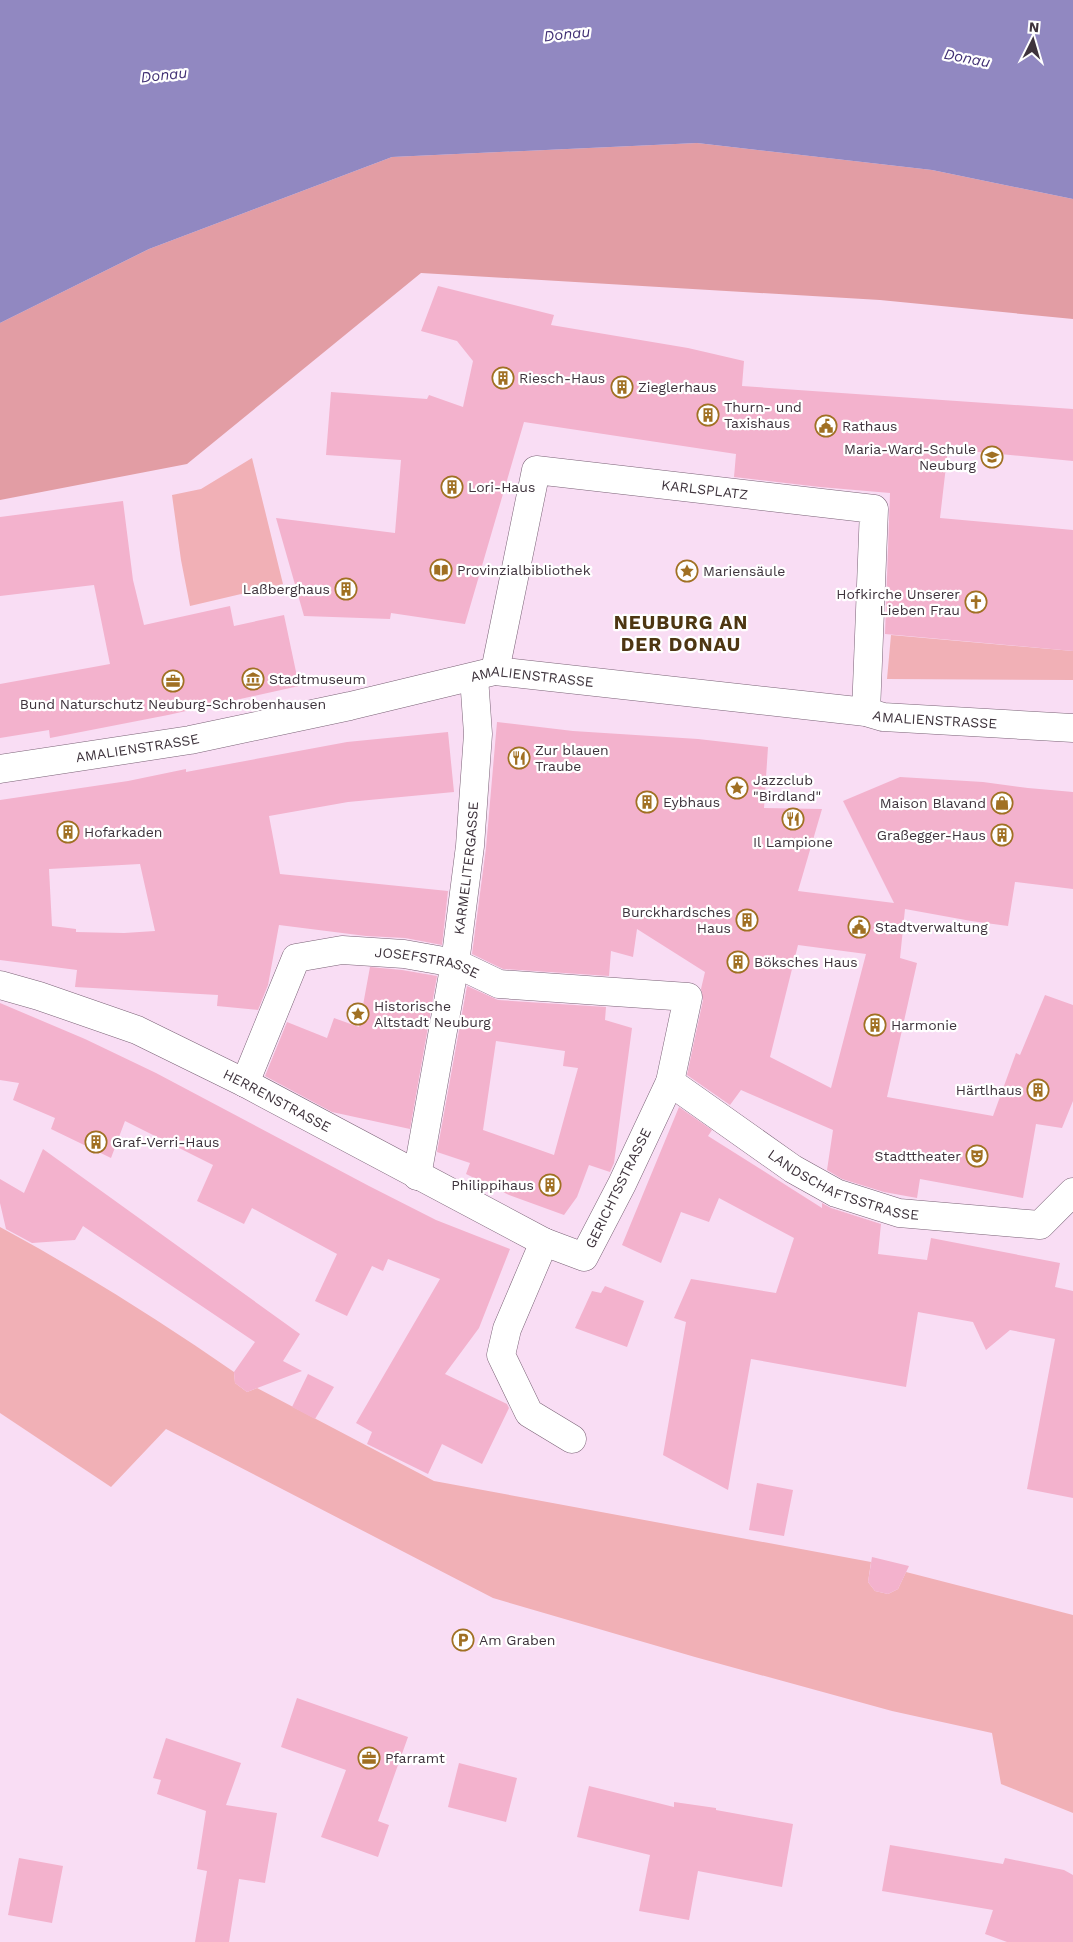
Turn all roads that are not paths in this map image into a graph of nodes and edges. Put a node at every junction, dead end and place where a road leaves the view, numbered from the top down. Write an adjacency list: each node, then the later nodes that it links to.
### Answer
1 (484, 674): 2 (street, AMALIENSTRASSE); 2 (street, KARLSPLATZ); 4 (street, AMALIENSTRASSE); 5 (street, KARMELITERGASSE)
2 (866, 712): 3 (street, AMALIENSTRASSE)
3 (1073, 728)
4 (0, 769)
5 (455, 963): 7 (street, JOSEFSTRASSE); 9 (street, JOSEFSTRASSE); 10 (street, KARMELITERGASSE)
6 (0, 985): 9 (street, HERRENSTRASSE)
7 (688, 997): 8 (street, GERICHTSSTRASSE)
8 (670, 1082): 11 (street, LANDSCHAFTSSTRASSE); 12 (street, GERICHTSSTRASSE)
9 (245, 1083): 10 (street, HERRENSTRASSE)
10 (417, 1176): 12 (street, HERRENSTRASSE)
11 (1073, 1192)
12 (544, 1242): 13 (street)
13 (572, 1439)

